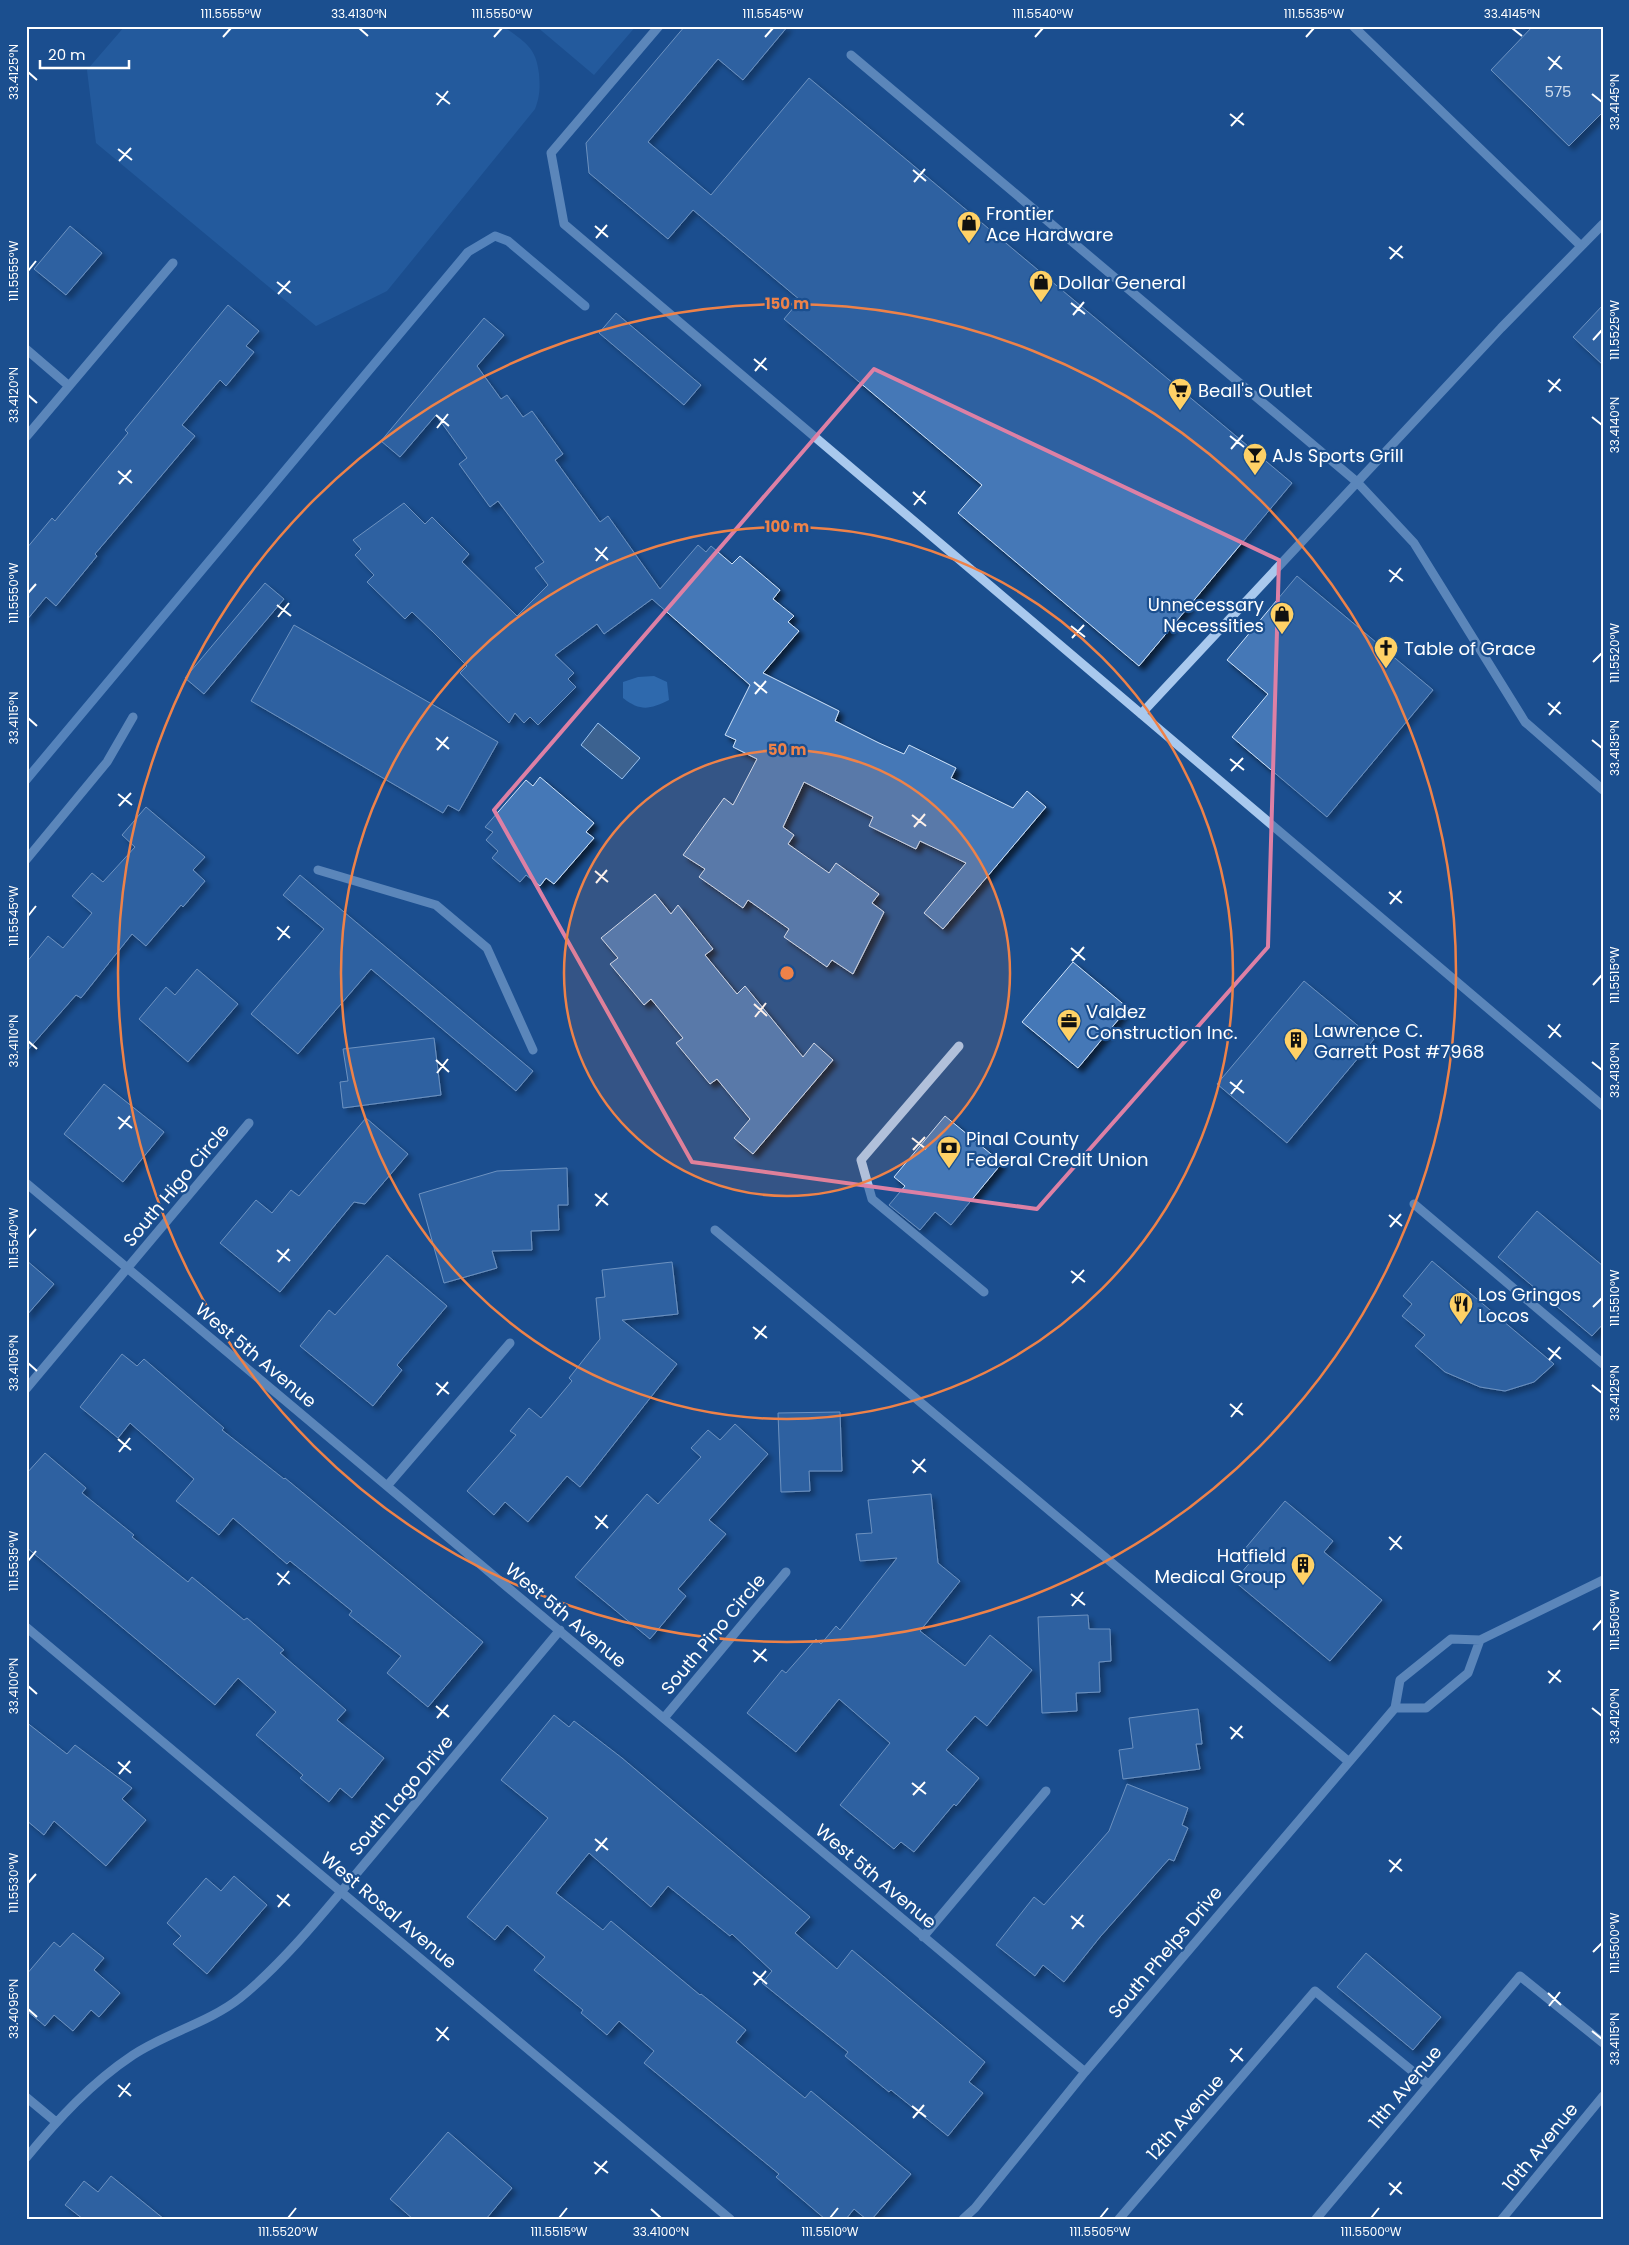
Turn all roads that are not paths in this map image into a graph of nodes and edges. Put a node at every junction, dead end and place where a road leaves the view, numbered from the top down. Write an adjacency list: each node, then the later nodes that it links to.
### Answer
1 (659, 26): 11 (street)
2 (1353, 26): 5 (street)
3 (851, 54): 10 (street)
4 (1603, 224): 5 (street)
5 (1580, 246): 10 (street)
6 (173, 263): 8 (street)
7 (26, 349): 8 (street)
8 (69, 386): 9 (street)
9 (26, 437)
10 (1357, 482): 11 (street); 13 (street)
11 (1141, 714): 18 (street)
12 (133, 717): 14 (street)
13 (1603, 790)
14 (26, 860)
15 (318, 870): 17 (street)
16 (959, 1046): 24 (street)
17 (533, 1050)
18 (1603, 1106)
19 (249, 1124): 23 (street, South Higo Circle)
20 (26, 1183): 23 (street, West 5th Avenue)
21 (1414, 1204): 26 (street)
22 (715, 1230): 36 (street)
23 (128, 1268): 27 (street, South Higo Circle); 28 (street, West 5th Avenue)
24 (984, 1292)
25 (510, 1343): 28 (street)
26 (1603, 1364)
27 (26, 1389)
28 (387, 1486): 32 (street, West 5th Avenue)
29 (786, 1572): 35 (street, South Pino Circle)
30 (1603, 1580): 33 (street)
31 (26, 1627): 38 (street, West Rosal Avenue)
32 (560, 1630): 35 (street, West 5th Avenue); 38 (street, South Lago Drive)
33 (1480, 1640): 34 (street); 34 (street)
34 (1395, 1708): 36 (street, South Phelps Drive)
35 (664, 1718): 39 (street, West 5th Avenue)
36 (1348, 1761): 41 (street, South Phelps Drive)
37 (1046, 1791): 39 (street)
38 (341, 1892): 45 (street, South Lago Drive); 47 (street, West Rosal Avenue)
39 (923, 1937): 41 (street, West 5th Avenue)
40 (1603, 2044): 42 (street, 11th Avenue)
41 (1085, 2072): 48 (street, South Phelps Drive)
42 (1428, 2084): 49 (street, 12th Avenue); 50 (street, 11th Avenue)
43 (1603, 2096): 51 (street, 10th Avenue)
44 (26, 2097): 45 (street)
45 (56, 2122): 46 (street, South Lago Drive)
46 (26, 2158)
47 (730, 2219)
48 (963, 2219)
49 (1119, 2219)
50 (1316, 2219)
51 (1502, 2219)

